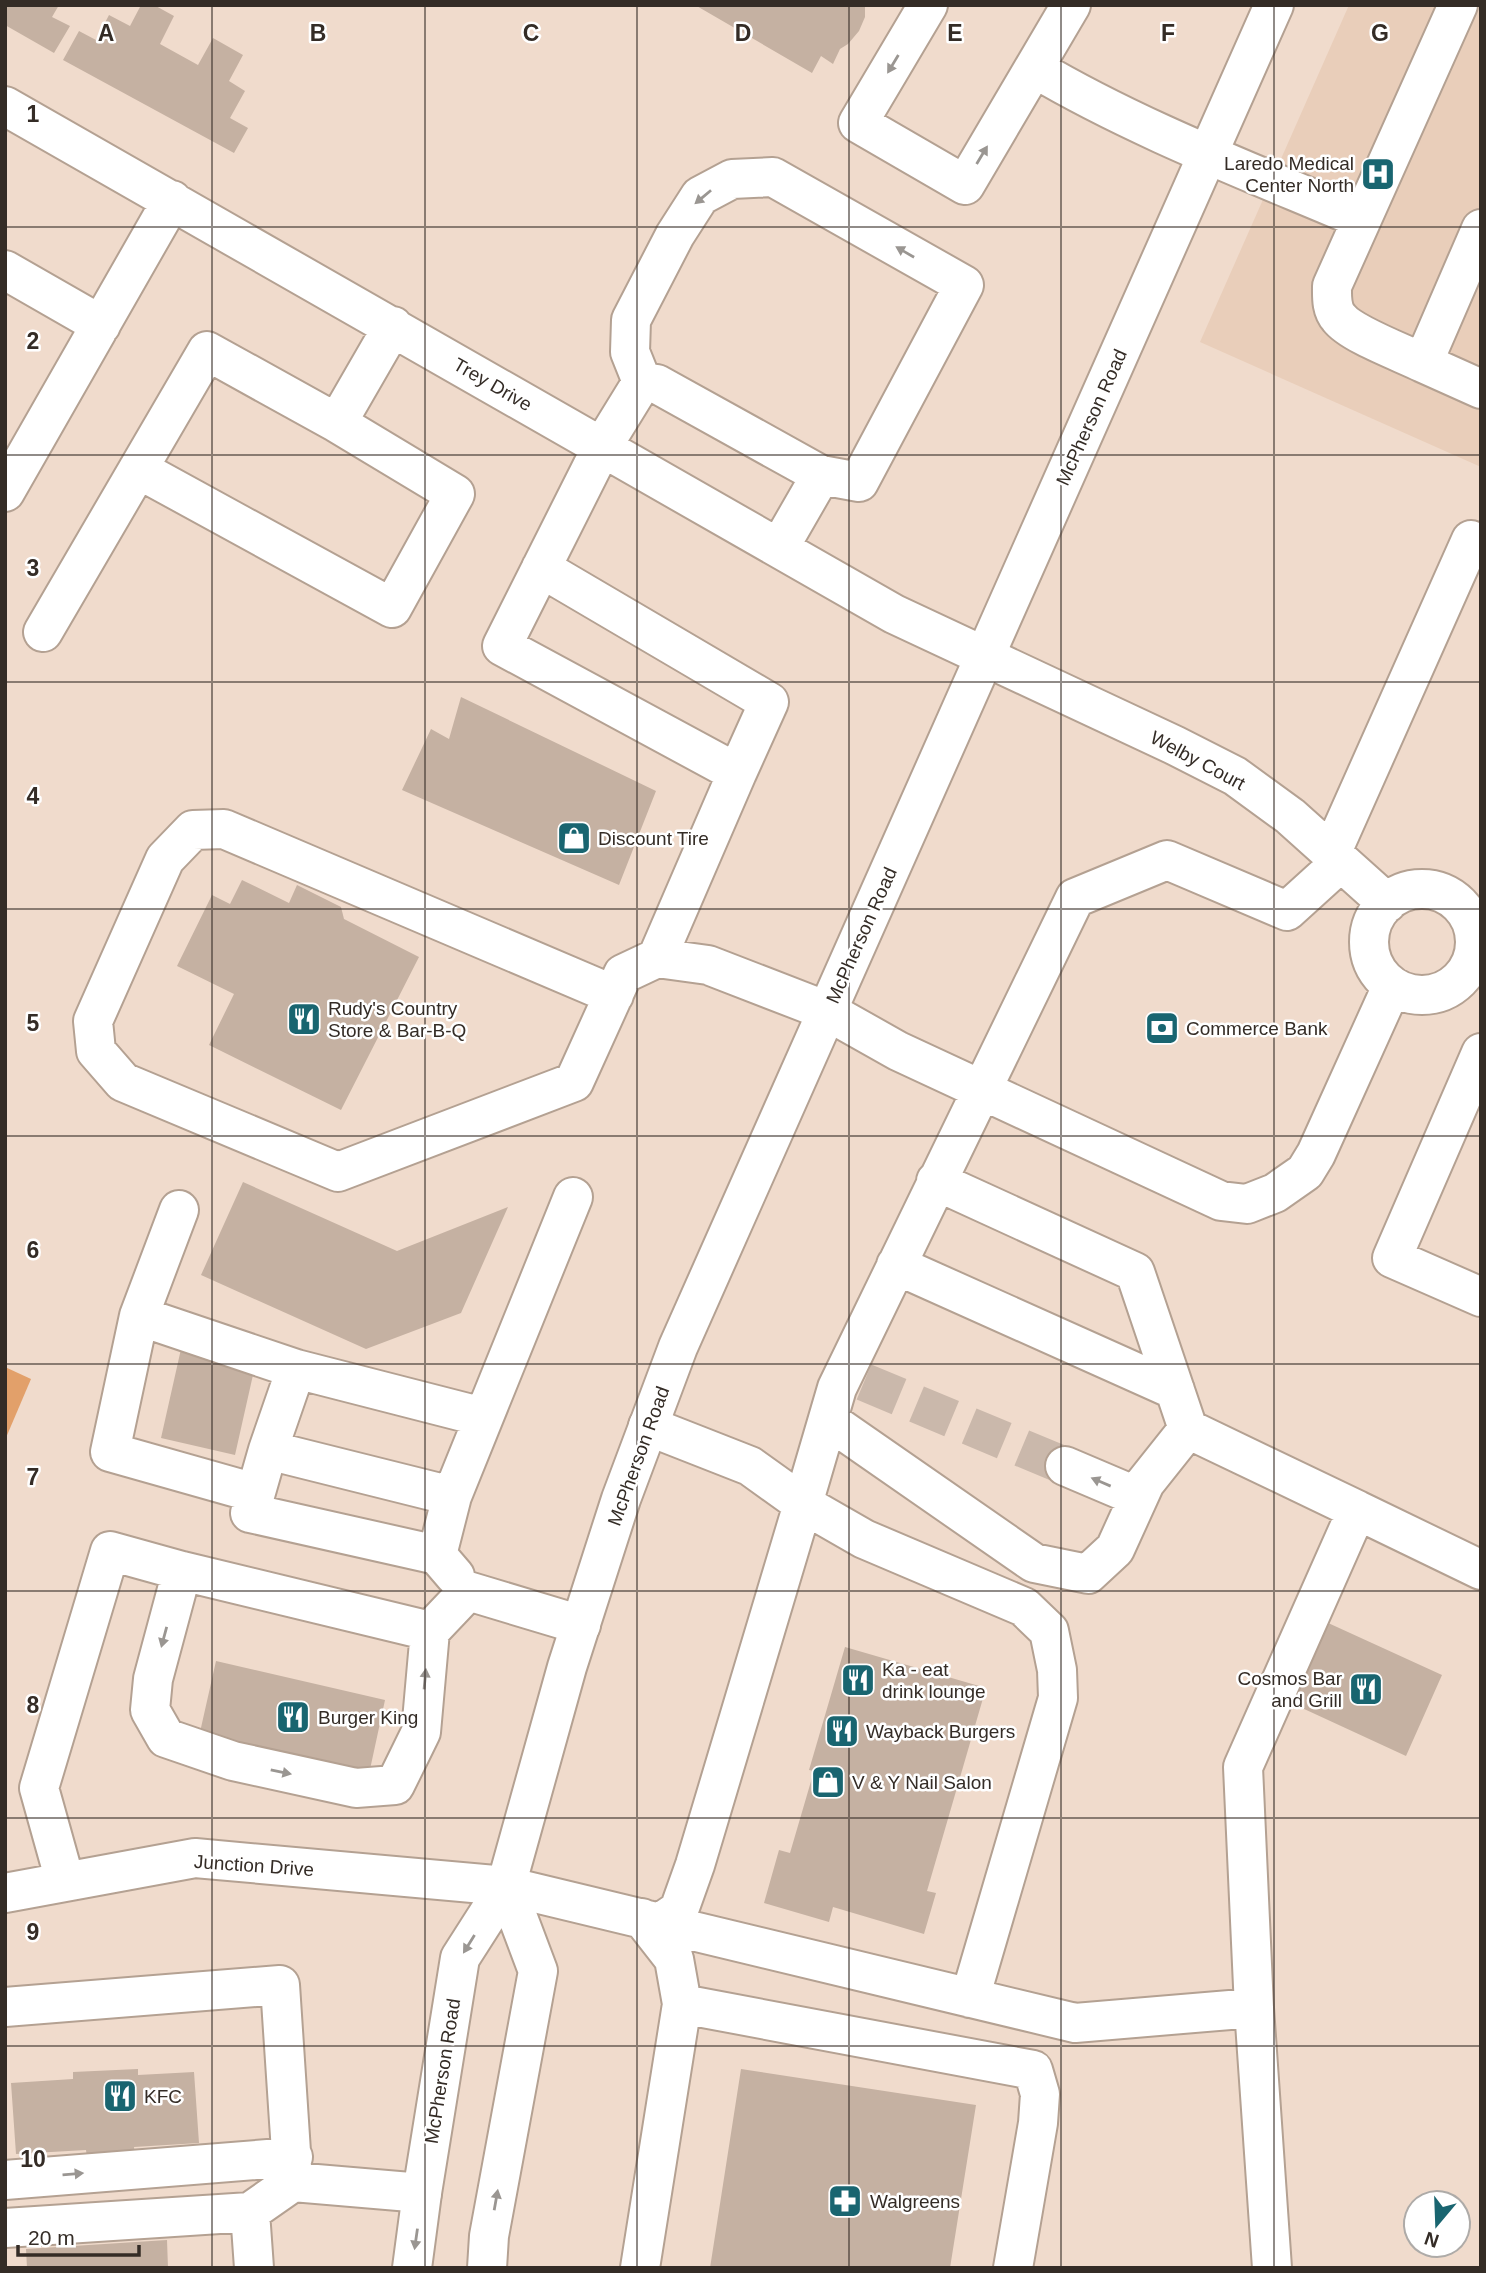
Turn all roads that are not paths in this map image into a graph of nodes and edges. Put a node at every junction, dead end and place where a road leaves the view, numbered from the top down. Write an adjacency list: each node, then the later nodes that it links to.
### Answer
1 (928, 5): 5 (main road, one-way to 5)
2 (1071, 5): 5 (main road)
3 (1273, 5): 7 (main road, McPherson Road)
4 (1458, 5): 9 (main road)
5 (1034, 68): 7 (main road)
6 (5, 106): 8 (main road, Trey Drive)
7 (1208, 154): 9 (main road); 26 (main road, McPherson Road)
8 (172, 200): 12 (main road); 13 (main road, Trey Drive)
9 (1362, 219): 14 (main road)
10 (1481, 229): 14 (main road)
11 (5, 270): 12 (main road)
12 (101, 325): 21 (main road)
13 (393, 326): 17 (main road); 18 (main road, Trey Drive)
14 (1423, 363): 16 (main road)
15 (642, 382): 18 (main road); 20 (main road); 20 (main road, one-way to 15)
16 (1481, 389)
17 (337, 423): 19 (main road); 19 (main road)
18 (603, 446): 23 (main road, Trey Drive); 24 (main road)
19 (138, 469): 25 (main road)
20 (821, 475): 23 (main road)
21 (5, 492)
22 (1481, 545): 28 (main road)
23 (779, 548): 26 (main road, Trey Drive)
24 (541, 568): 27 (main road); 27 (main road)
25 (43, 632)
26 (985, 656): 28 (main road, Welby Court); 34 (main road, McPherson Road)
27 (737, 773): 30 (main road)
28 (1336, 858): 29 (main road, Welby Court); 36 (main road)
29 (1387, 903): 31 (main road); 32 (main road)
30 (657, 958): 33 (main road); 34 (main road)
31 (1392, 986): 32 (main road); 36 (main road)
32 (1469, 992)
33 (614, 995): 33 (main road)
34 (827, 1011): 36 (main road); 47 (main road, McPherson Road)
35 (1481, 1053): 41 (main road)
36 (983, 1091): 37 (main road)
37 (936, 1181): 40 (main road); 44 (main road)
38 (573, 1197): 45 (main road)
39 (179, 1210): 42 (main road)
40 (896, 1265): 44 (main road); 46 (main road)
41 (1481, 1297)
42 (139, 1316): 43 (main road); 51 (main road)
43 (296, 1369): 45 (main road); 49 (main road)
44 (1175, 1390): 48 (main road)
45 (482, 1417): 52 (main road)
46 (828, 1420): 53 (main road); 54 (main road)
47 (648, 1426): 54 (main road); 60 (main road, McPherson Road)
48 (1188, 1429): 53 (main road); 55 (main road)
49 (268, 1450): 51 (main road); 52 (main road)
50 (1065, 1466): 53 (main road, one-way to 50)
51 (256, 1493): 56 (main road)
52 (452, 1496): 56 (main road)
53 (1138, 1497)
54 (803, 1504): 65 (main road); 66 (main road)
55 (1357, 1510): 57 (main road); 69 (main road)
56 (438, 1555): 59 (main road)
57 (1481, 1570)
58 (182, 1571): 61 (main road); 61 (main road, one-way to 61); 62 (main road)
59 (468, 1591): 60 (main road); 61 (main road)
60 (581, 1625): 63 (main road, McPherson Road)
61 (430, 1631)
62 (65, 1881): 63 (main road, Junction Drive); 64 (main road, Junction Drive)
63 (506, 1886): 65 (main road, Junction Drive); 72 (main road, McPherson Road, one-way to 72); 77 (main road, one-way to 63)
64 (5, 1893)
65 (651, 1920): 66 (main road, Junction Drive); 67 (main road)
66 (970, 1998): 69 (main road, Junction Drive)
67 (682, 2004): 78 (main road); 79 (main road)
68 (5, 2007): 70 (main road)
69 (1254, 2008): 80 (main road)
70 (293, 2169): 71 (main road, one-way to 70); 72 (main road); 73 (main road)
71 (5, 2180)
72 (422, 2193): 76 (main road, McPherson Road, one-way to 76)
73 (250, 2212): 74 (main road); 75 (main road)
74 (5, 2228)
75 (254, 2268)
76 (412, 2268)
77 (487, 2268)
78 (640, 2268)
79 (1013, 2268)
80 (1272, 2268)

